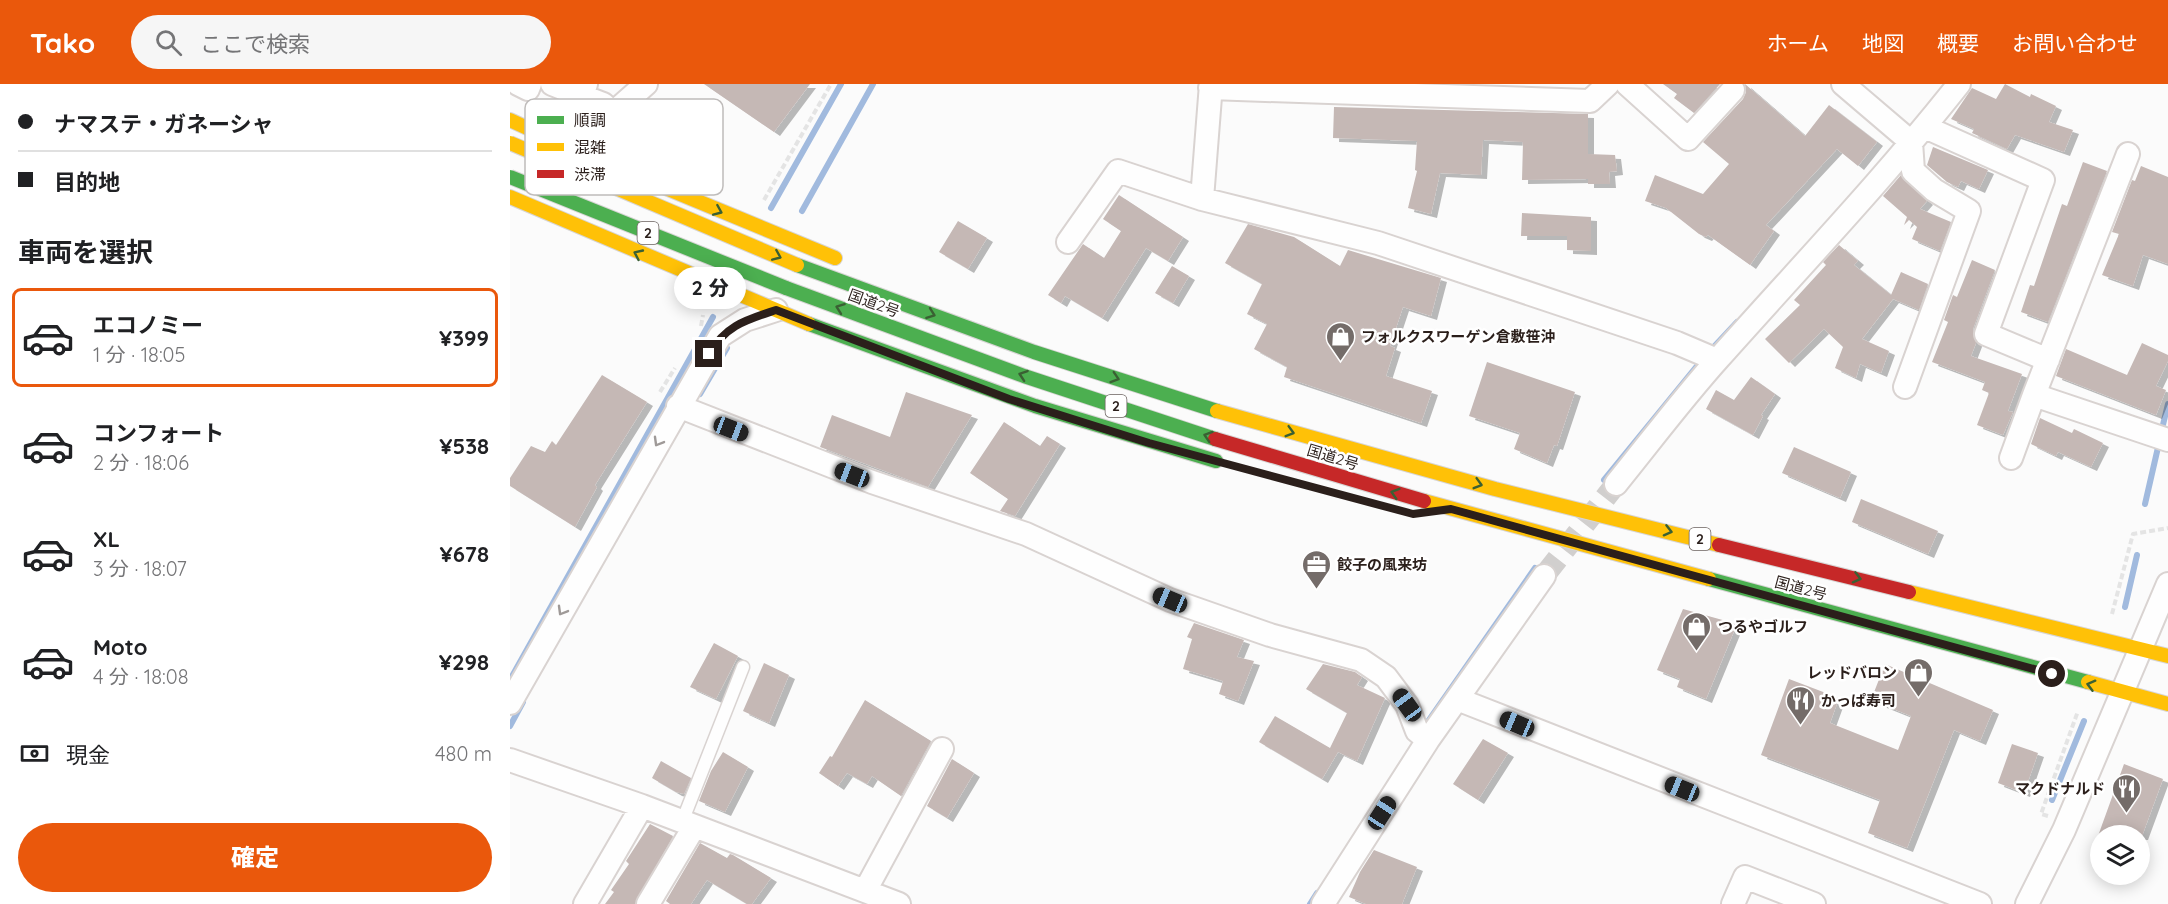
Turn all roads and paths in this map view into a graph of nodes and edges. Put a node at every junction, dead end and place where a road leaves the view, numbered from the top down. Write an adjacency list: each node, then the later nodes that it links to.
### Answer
1 (518, 84): 2 (street)
2 (530, 84)
3 (552, 84): 12 (street)
4 (646, 84): 14 (street)
5 (831, 84): 28 (path)
6 (1608, 84): 11 (street)
7 (1627, 84): 13 (street)
8 (1843, 84): 17 (street)
9 (1959, 84): 17 (street)
10 (1211, 86): 11 (street); 27 (street)
11 (1374, 89)
12 (584, 90)
13 (1733, 90)
14 (623, 99)
15 (510, 120): 16 (highway, one-way to 16)
16 (525, 127)
17 (1911, 136): 32 (street); 33 (street); 35 (street)
18 (510, 143): 19 (highway, 国道2号 / 2, one-way to 19, bridge)
19 (525, 149)
20 (2128, 154): 33 (street)
21 (510, 177): 22 (highway, 国道2号 / 2, one-way to 21, bridge)
22 (525, 183)
23 (555, 195): 43 (highway, 国道2号 / 2, one-way to 23, bridge)
24 (632, 195): 38 (highway, 国道2号 / 2, one-way to 38, bridge)
25 (681, 195): 30 (highway, one-way to 30)
26 (510, 196): 31 (highway, one-way to 26)
27 (1202, 199): 29 (street); 32 (street)
28 (761, 205)
29 (1068, 242)
30 (849, 263)
31 (776, 310): 37 (street); 41 (highway)
32 (1710, 356): 42 (street)
33 (2048, 360): 36 (street)
34 (1192, 386): 38 (highway)
35 (1905, 387)
36 (2034, 395): 39 (street); 40 (street)
37 (685, 410): 54 (street, one-way to 54); 57 (street)
38 (1234, 416): 49 (highway, 国道2号 / 2, one-way to 49)
39 (2162, 438)
40 (2011, 458)
41 (1229, 464)
42 (1616, 484)
43 (1451, 509): 44 (highway); 52 (highway, 国道2号 / 2, one-way to 43)
44 (1413, 514)
45 (2168, 528): 48 (path)
46 (1544, 576): 53 (street)
47 (2168, 584): 49 (street)
48 (2112, 614)
49 (2141, 648): 50 (highway, 国道2号 / 2); 52 (street)
50 (2168, 656)
51 (743, 667): 62 (lane)
52 (2122, 693): 55 (highway, 国道2号 / 2); 71 (street)
53 (1456, 699): 57 (street); 70 (street)
54 (510, 704)
55 (2168, 704)
56 (2078, 711): 61 (path)
57 (1423, 736): 67 (street)
58 (942, 749): 63 (street)
59 (510, 760): 60 (street)
60 (642, 806): 62 (street); 64 (street)
61 (2054, 819)
62 (688, 824): 63 (street); 65 (street)
63 (865, 891): 66 (street)
64 (585, 904)
65 (648, 904)
66 (899, 904)
67 (1323, 904)
68 (1733, 904): 69 (street)
69 (1814, 904)
70 (1980, 904)
71 (2027, 904)

